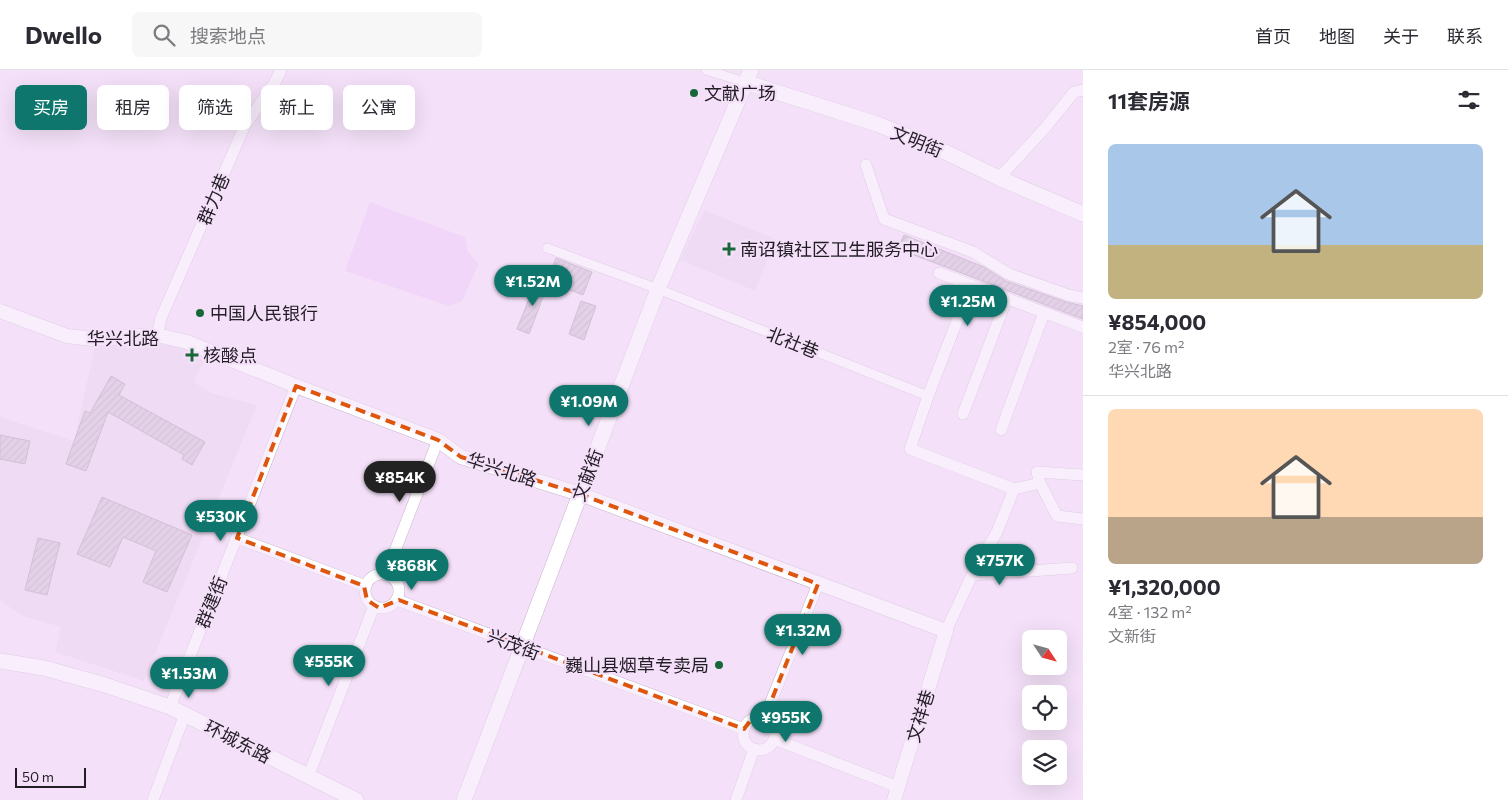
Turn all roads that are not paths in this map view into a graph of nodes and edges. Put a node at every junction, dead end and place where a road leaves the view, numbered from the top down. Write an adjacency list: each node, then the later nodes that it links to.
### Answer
1 (281, 70): 17 (street, 群力巷)
2 (706, 70): 3 (street)
3 (748, 76): 6 (main road, 文明街); 11 (main road, 文献街)
4 (1083, 90): 6 (street)
5 (866, 165): 13 (street)
6 (999, 178): 7 (main road, 文明街)
7 (1083, 214)
8 (547, 248): 11 (street, 北社巷)
9 (939, 273): 10 (street)
10 (971, 285): 12 (street); 19 (street)
11 (658, 289): 19 (street, 北社巷); 26 (main road, 文献街)
12 (1007, 298): 15 (street); 20 (street)
13 (1083, 298)
14 (0, 311): 17 (street, 华兴北路)
15 (1044, 312): 16 (street); 21 (street)
16 (1083, 327)
17 (158, 335): 18 (street, 华兴北路)
18 (296, 386): 22 (street, 华兴北路); 28 (street, 群建街)
19 (928, 396): 25 (street)
20 (963, 414)
21 (1001, 430)
22 (438, 440): 26 (street, 华兴北路); 30 (street)
23 (1083, 475): 24 (street)
24 (1040, 483): 25 (street); 27 (street)
25 (1014, 489): 31 (street)
26 (580, 494): 32 (street, 华兴北路); 37 (main road, 文献街)
27 (1083, 520)
28 (237, 538): 33 (street); 39 (street, 群建街)
29 (1072, 568): 31 (street)
30 (386, 574): 33 (street); 34 (street)
31 (972, 575): 36 (street)
32 (818, 584): 36 (street, 华兴北路); 41 (street)
33 (366, 586): 35 (street)
34 (397, 600): 35 (street); 37 (street, 兴茂街)
35 (374, 606): 45 (street)
36 (946, 631): 46 (street, 文祥巷)
37 (522, 647): 42 (street, 兴茂街); 49 (main road, 文献街)
38 (0, 661): 39 (main road, 环城东路)
39 (170, 707): 40 (main road, 环城东路)
40 (185, 714): 45 (main road, 环城东路); 47 (street)
41 (764, 719): 42 (street); 43 (street)
42 (744, 729): 44 (street)
43 (774, 739): 44 (street); 46 (street)
44 (754, 749): 50 (street)
45 (308, 777): 48 (main road, 环城东路)
46 (896, 794)
47 (152, 800)
48 (356, 800)
49 (464, 800)
50 (736, 800)

